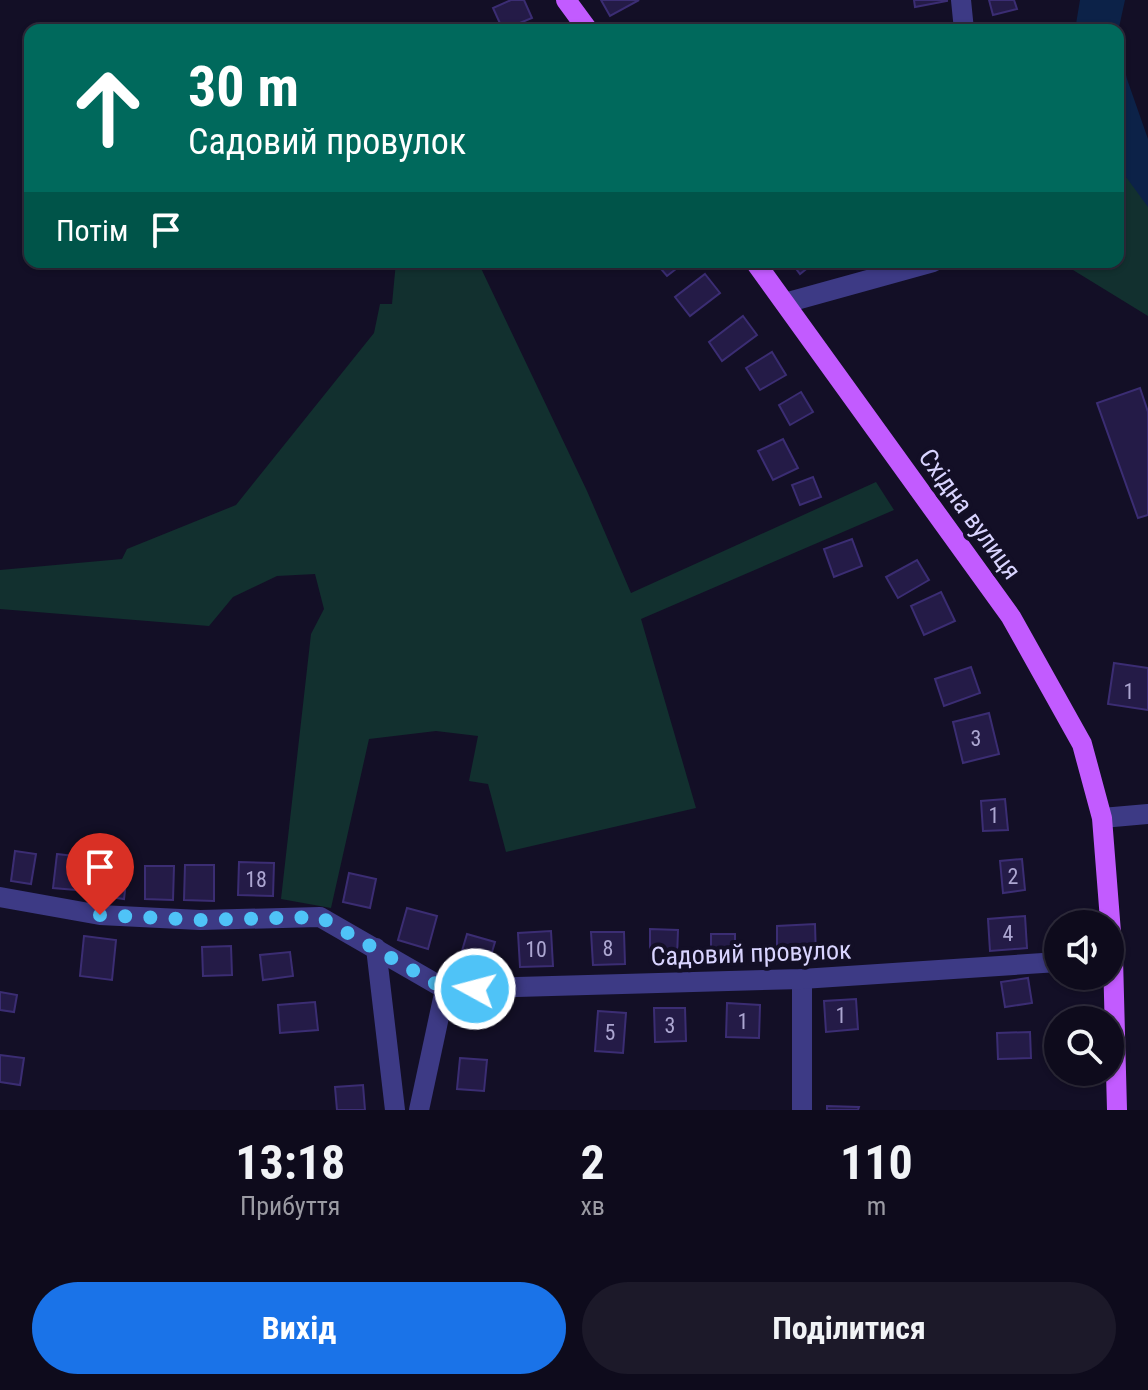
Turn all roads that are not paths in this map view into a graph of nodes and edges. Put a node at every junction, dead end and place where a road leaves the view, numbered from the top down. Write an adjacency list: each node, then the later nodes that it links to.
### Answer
1 (566, 0): 3 (main road)
2 (961, 0): 4 (street)
3 (584, 24)
4 (963, 24)
5 (759, 268): 7 (main road, Східна вулиця)
6 (911, 268): 7 (street)
7 (785, 303): 9 (main road, Східна вулиця)
8 (1148, 814): 9 (street)
9 (1102, 818): 11 (main road, Східна вулиця)
10 (0, 897): 12 (street)
11 (1109, 910)
12 (376, 948): 15 (street); 17 (street)
13 (1044, 963): 14 (street, Садовий провулок)
14 (802, 979): 15 (street, Садовий провулок); 19 (street)
15 (445, 989): 18 (street)
16 (1113, 990): 20 (main road, Східна вулиця)
17 (395, 1110)
18 (419, 1110)
19 (802, 1110)
20 (1117, 1110)

